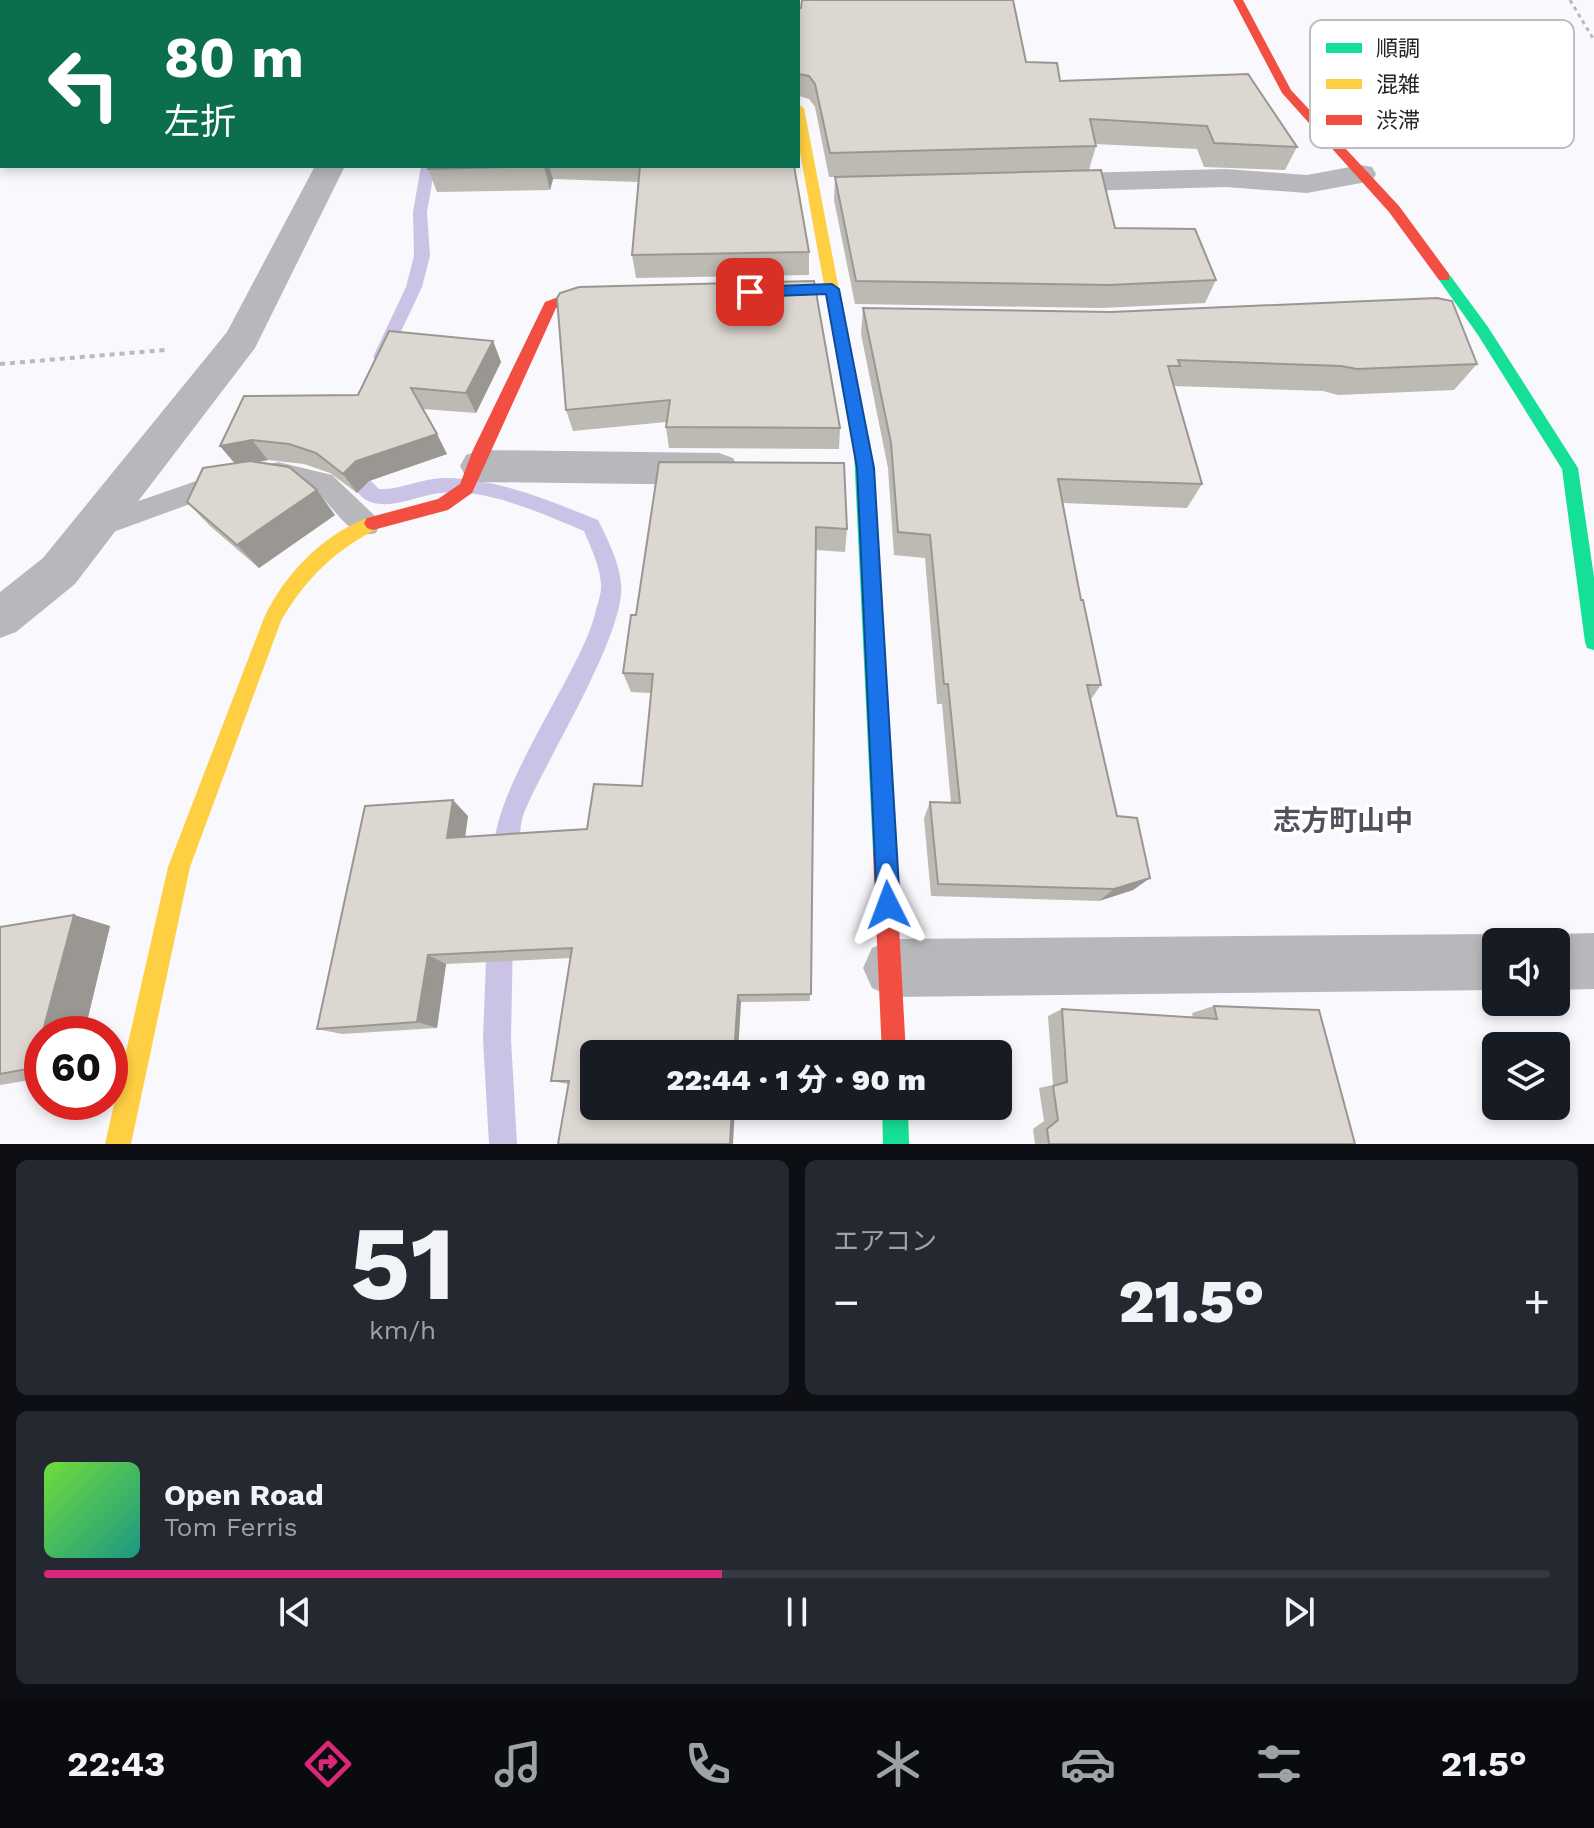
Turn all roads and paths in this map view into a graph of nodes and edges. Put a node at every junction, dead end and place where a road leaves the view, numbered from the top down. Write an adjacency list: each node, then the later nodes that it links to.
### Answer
1 (1238, 0): 5 (street)
2 (1570, 0): 3 (path)
3 (1594, 40)
4 (800, 113): 24 (street)
5 (1310, 118)
6 (1338, 148): 8 (street)
7 (329, 168): 13 (street)
8 (1361, 174): 9 (street); 11 (street)
9 (1017, 183)
10 (632, 294): 15 (street)
11 (1465, 307): 12 (street); 20 (street)
12 (1421, 309)
13 (238, 344): 14 (path); 18 (street)
14 (0, 364)
15 (480, 466): 16 (street); 17 (street)
16 (759, 470)
17 (366, 525): 18 (lane); 27 (street)
18 (94, 528): 19 (street)
19 (0, 618)
20 (1594, 642)
21 (1594, 961): 23 (street)
22 (1482, 962): 24 (street)
23 (1570, 962)
24 (892, 968): 25 (street)
25 (894, 1040)
26 (895, 1120): 28 (street)
27 (118, 1144)
28 (896, 1144)

